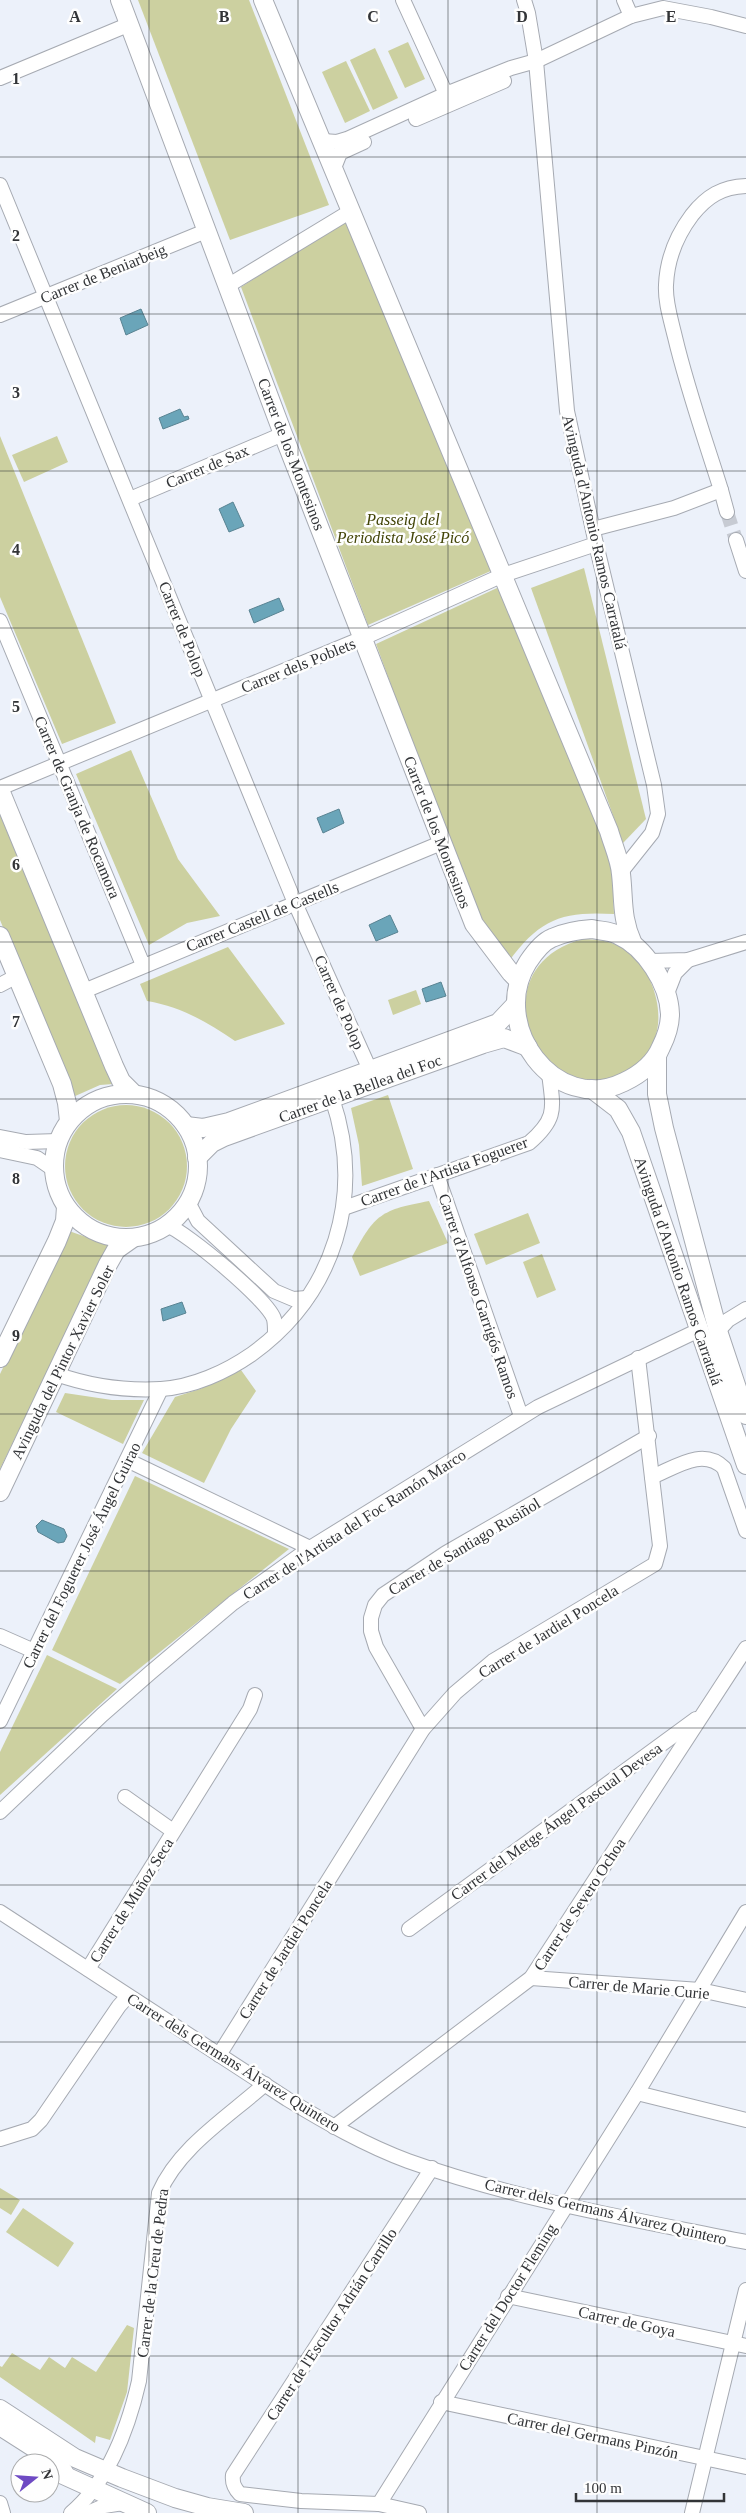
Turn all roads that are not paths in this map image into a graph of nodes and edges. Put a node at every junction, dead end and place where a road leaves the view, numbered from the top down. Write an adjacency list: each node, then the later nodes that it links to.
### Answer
1 (120, 0): 7 (main road, Carrer de los Montesinos)
2 (263, 0): 12 (main road)
3 (403, 0): 11 (street)
4 (524, 0): 9 (street, Avinguda d'Antonio Ramos Carratalá)
5 (624, 0): 6 (street)
6 (631, 16): 8 (street); 9 (street)
7 (130, 24): 10 (street); 17 (main road, Carrer de los Montesinos)
8 (746, 26)
9 (536, 61): 11 (street); 13 (street); 25 (street, Avinguda d'Antonio Ramos Carratalá)
10 (0, 78)
11 (446, 94): 12 (street)
12 (323, 141): 13 (main road)
13 (334, 168): 16 (main road)
14 (0, 185): 19 (street, Carrer de Polop)
15 (746, 186): 22 (street)
16 (351, 211): 18 (street); 29 (main road)
17 (206, 231): 18 (main road, Carrer de los Montesinos); 19 (street, Carrer de Beniarbeig)
18 (229, 285): 21 (main road, Carrer de los Montesinos)
19 (47, 295): 20 (street, Carrer de Beniarbeig); 23 (street, Carrer de Polop)
20 (0, 314)
21 (283, 434): 23 (street, Carrer de Sax); 31 (main road, Carrer de los Montesinos)
22 (720, 490): 24 (street); 25 (street)
23 (130, 499): 32 (street, Carrer de Polop)
24 (727, 512)
25 (593, 529): 27 (street, Avinguda d'Antonio Ramos Carratalá)
26 (736, 540): 28 (street)
27 (596, 544): 29 (street, Carrer dels Poblets); 36 (street, Avinguda d'Antonio Ramos Carratalá)
28 (746, 572)
29 (503, 575): 31 (street, Carrer dels Poblets); 36 (main road)
30 (0, 621): 33 (street, Carrer de Granja de Rocamora)
31 (363, 638): 32 (street, Carrer dels Poblets); 35 (main road, Carrer de los Montesinos)
32 (212, 700): 33 (street, Carrer dels Poblets); 37 (street, Carrer de Polop)
33 (60, 764): 34 (street, Carrer dels Poblets); 43 (street, Carrer de Granja de Rocamora)
34 (0, 789): 47 (main road)
35 (441, 843): 37 (street, Carrer Castell de Castells); 45 (main road, Carrer de los Montesinos)
36 (621, 872): 40 (main road)
37 (295, 903): 43 (street, Carrer Castell de Castells); 52 (street, Carrer de Polop)
38 (0, 936): 44 (main road)
39 (746, 942): 41 (street)
40 (633, 944): 42 (main road); 45 (main road)
41 (688, 960): 42 (street); 48 (street)
42 (650, 961): 48 (main road)
43 (143, 965): 47 (street, Carrer Castell de Castells)
44 (17, 976): 46 (street); 57 (main road)
45 (519, 980): 49 (main road)
46 (0, 985)
47 (84, 991): 55 (main road)
48 (666, 996): 51 (main road)
49 (514, 1006): 50 (main road); 52 (main road, Carrer de la Bellea del Foc)
50 (528, 1047): 53 (main road); 56 (main road, Carrer de la Bellea del Foc)
51 (657, 1058): 54 (main road); 73 (main road, Avinguda d'Antonio Ramos Carratalá)
52 (370, 1070): 58 (main road, Carrer de la Bellea del Foc)
53 (549, 1073): 54 (main road); 64 (street, Carrer de l'Artista Foguerer)
54 (592, 1089): 72 (main road, Avinguda d'Antonio Ramos Carratalá)
55 (134, 1094): 57 (main road); 58 (main road)
56 (332, 1098): 62 (main road, Carrer de la Bellea del Foc); 67 (street)
57 (69, 1121): 60 (main road)
58 (186, 1126): 62 (main road)
59 (0, 1137): 60 (street)
60 (58, 1141): 63 (main road)
61 (0, 1150): 63 (street)
62 (197, 1158): 65 (main road)
63 (53, 1169): 66 (main road)
64 (437, 1175): 67 (street, Carrer de l'Artista Foguerer); 80 (street, Carrer d'Alfonso Garrigós Ramos)
65 (188, 1202): 68 (main road); 70 (street)
66 (66, 1207): 69 (main road); 75 (main road)
67 (344, 1208): 70 (street)
68 (167, 1225): 69 (main road); 74 (street)
69 (133, 1238): 77 (main road, Avinguda del Pintor Xavier Soler)
70 (307, 1298): 74 (street)
71 (746, 1309): 73 (street)
72 (699, 1330): 76 (street, Carrer de l'Artista del Foc Ramón Marco); 83 (main road, Avinguda d'Antonio Ramos Carratalá)
73 (718, 1331): 79 (main road, Avinguda d'Antonio Ramos Carratalá)
74 (275, 1334): 78 (street)
75 (2, 1350)
76 (638, 1358): 80 (street, Carrer de l'Artista del Foc Ramón Marco); 81 (street, Carrer de Jardiel Poncela)
77 (56, 1374): 78 (street); 85 (main road, Avinguda del Pintor Xavier Soler)
78 (162, 1389): 82 (street, Carrer del Foguerer José Ángel Guirao)
79 (746, 1415)
80 (521, 1416): 87 (street, Carrer de l'Artista del Foc Ramón Marco)
81 (648, 1436): 84 (street, Carrer de Jardiel Poncela); 94 (street, Carrer de Santiago Rusiñol)
82 (127, 1460): 87 (street); 90 (street, Carrer del Foguerer José Ángel Guirao)
83 (746, 1465)
84 (652, 1477): 86 (street); 94 (street, Carrer de Jardiel Poncela)
85 (0, 1492)
86 (746, 1532)
87 (310, 1548): 96 (street, Carrer de l'Artista del Foc Ramón Marco)
88 (0, 1636): 90 (street)
89 (746, 1648): 92 (street, Carrer de Severo Ochoa)
90 (34, 1651): 93 (street, Carrer del Foguerer José Ángel Guirao)
91 (255, 1695): 97 (street, Carrer de Muñoz Seca)
92 (702, 1714): 100 (street, Carrer del Metge Ángel Pascual Devesa); 102 (street, Carrer de Severo Ochoa)
93 (0, 1721)
94 (423, 1729): 106 (street, Carrer de Jardiel Poncela)
95 (125, 1796): 97 (street, Carrer de Muñoz Seca)
96 (0, 1812)
97 (173, 1831): 101 (street, Carrer de Muñoz Seca)
98 (0, 1912): 101 (street, Carrer dels Germans Álvarez Quintero)
99 (746, 1912): 103 (street, Carrer del Doctor Fleming)
100 (409, 1929)
101 (88, 1969): 104 (street, Carrer dels Germans Álvarez Quintero)
102 (531, 1978): 103 (street, Carrer de Marie Curie); 110 (street, Carrer de Severo Ochoa)
103 (700, 1990): 105 (street, Carrer de Marie Curie); 108 (street, Carrer del Doctor Fleming)
104 (128, 1996): 106 (street, Carrer dels Germans Álvarez Quintero); 111 (street)
105 (746, 2000)
106 (219, 2054): 107 (street, Carrer dels Germans Álvarez Quintero)
107 (264, 2084): 110 (street, Carrer dels Germans Álvarez Quintero); 127 (street, Carrer de la Creu de Pedra)
108 (637, 2093): 109 (street); 113 (street, Carrer del Doctor Fleming)
109 (746, 2120)
110 (334, 2127): 112 (street, Carrer dels Germans Álvarez Quintero)
111 (0, 2138)
112 (432, 2168): 113 (street, Carrer dels Germans Álvarez Quintero); 131 (street, Carrer de l'Escultor Adrián Carrillo)
113 (565, 2205): 114 (street, Carrer dels Germans Álvarez Quintero); 116 (street, Carrer del Doctor Fleming)
114 (746, 2242)
115 (746, 2290): 117 (street)
116 (508, 2296): 117 (street, Carrer de Goya); 119 (street, Carrer del Doctor Fleming)
117 (740, 2345): 125 (street)
118 (0, 2396): 127 (main road)
119 (441, 2402): 125 (street, Carrer del Germans Pinzón); 131 (street, Carrer del Doctor Fleming)
120 (0, 2409): 127 (main road)
121 (0, 2426): 124 (main road)
122 (0, 2437): 123 (main road)
123 (25, 2453)
124 (42, 2453)
125 (707, 2459): 126 (street, Carrer del Germans Pinzón); 138 (street)
126 (746, 2467)
127 (107, 2470): 129 (street, Carrer de la Creu de Pedra); 136 (main road)
128 (60, 2473): 129 (main road)
129 (93, 2489): 132 (main road); 134 (street, Carrer de la Creu de Pedra)
130 (0, 2503): 133 (street)
131 (379, 2504): 137 (street)
132 (137, 2510): 135 (street)
133 (3, 2513)
134 (71, 2513)
135 (88, 2513)
136 (244, 2513)
137 (419, 2513)
138 (692, 2513)

